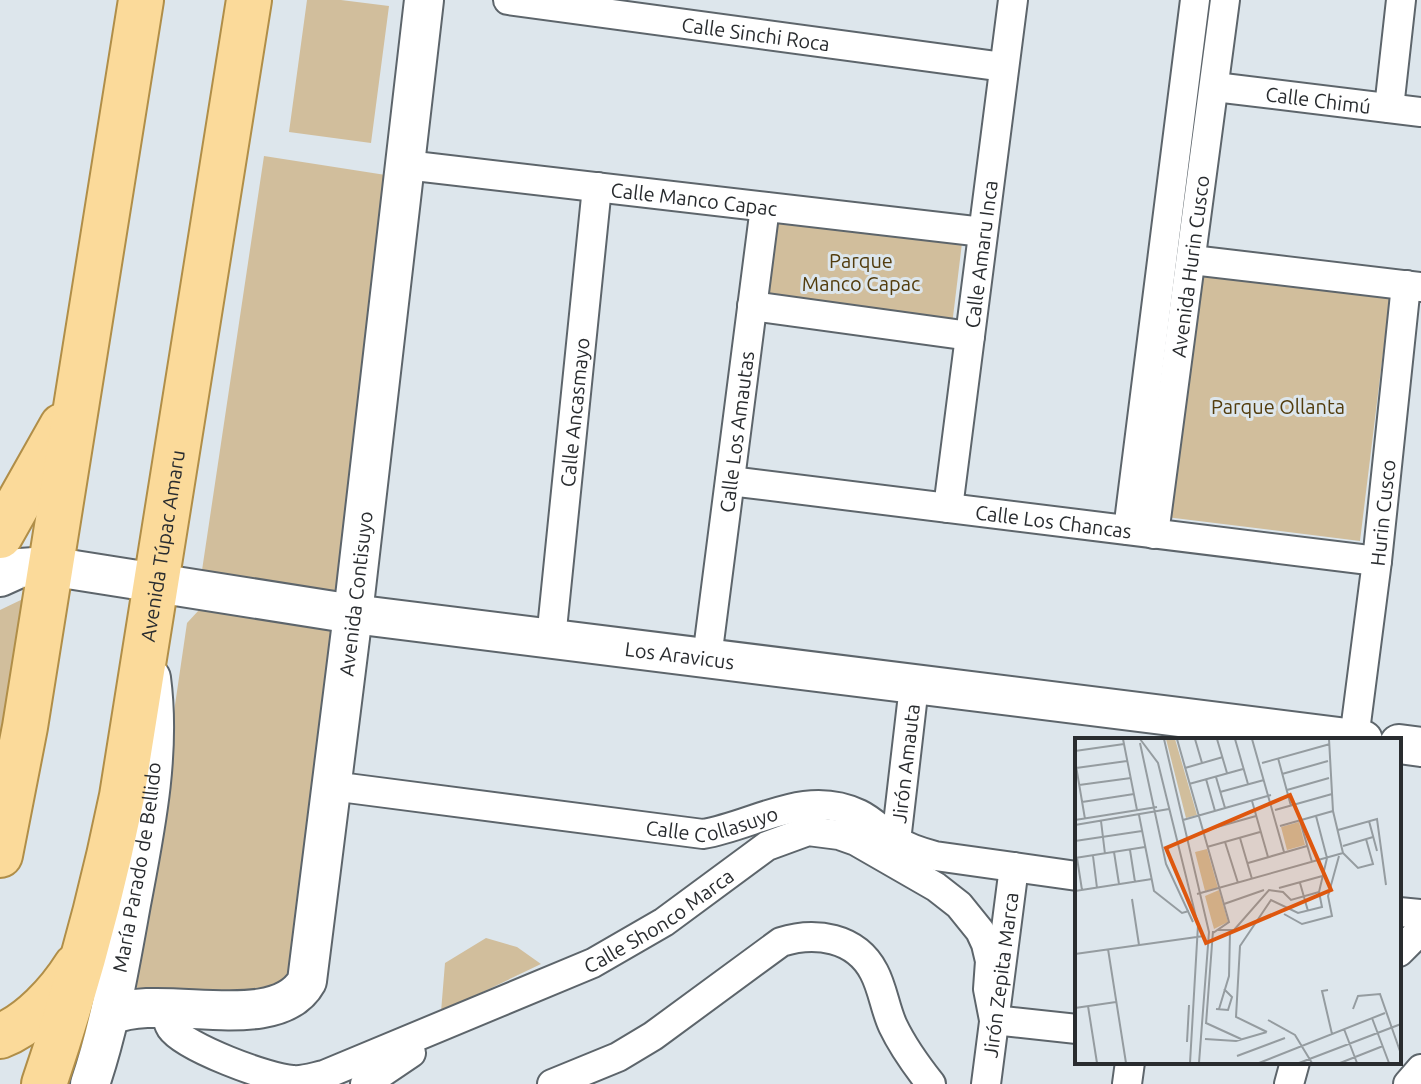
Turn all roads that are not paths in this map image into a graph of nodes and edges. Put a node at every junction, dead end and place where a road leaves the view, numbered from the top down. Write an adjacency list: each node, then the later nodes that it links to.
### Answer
1 (141, 0): 21 (main road)
2 (249, 0): 29 (main road, Avenida Túpac Amaru)
3 (424, 0): 13 (street, Avenida Contisuyo)
4 (508, 0): 9 (street, Calle Sinchi Roca)
5 (1013, 0): 9 (street, Calle Amaru Inca)
6 (1195, 0): 24 (street, Avenida Hurin Cusco)
7 (1225, 0): 10 (street, Avenida Hurin Cusco)
8 (1401, 0): 11 (street)
9 (1004, 67): 16 (street, Calle Amaru Inca)
10 (1215, 87): 11 (street, Calle Chimú); 17 (street, Avenida Hurin Cusco)
11 (1389, 108): 12 (street, Calle Chimú)
12 (1421, 112)
13 (406, 165): 14 (street, Calle Manco Capac); 30 (street, Avenida Contisuyo)
14 (597, 187): 15 (street, Calle Manco Capac); 31 (street, Calle Ancasmayo)
15 (765, 207): 16 (street, Calle Manco Capac); 19 (street, Calle Los Amautas)
16 (983, 232): 20 (street, Calle Amaru Inca)
17 (1192, 260): 18 (street); 24 (street, Avenida Hurin Cusco)
18 (1414, 286): 26 (street, Hurin Cusco)
19 (752, 306): 20 (street); 22 (street, Calle Los Amautas)
20 (970, 336): 23 (street, Calle Amaru Inca)
21 (79, 392): 25 (main road); 27 (main road)
22 (730, 481): 23 (street, Calle Los Chancas); 33 (street, Calle Los Amautas)
23 (948, 508): 24 (street, Calle Los Chancas)
24 (1141, 532): 26 (street, Calle Los Chancas)
25 (0, 536)
26 (1377, 561): 36 (street, Hurin Cusco)
27 (49, 566): 28 (street, Los Aravicus); 29 (street, Los Aravicus); 41 (main road)
28 (0, 577)
29 (157, 585): 30 (street, Los Aravicus); 32 (main road, Avenida Túpac Amaru)
30 (353, 614): 31 (street, Los Aravicus); 39 (street, Avenida Contisuyo)
31 (551, 639): 33 (street, Los Aravicus)
32 (146, 647): 47 (main road, Avenida Túpac Amaru); 50 (street, María Parado de Bellido)
33 (707, 658): 34 (street, Los Aravicus)
34 (914, 686): 35 (street, Los Aravicus); 40 (street, Jirón Amauta)
35 (1346, 738)
36 (1354, 738)
37 (1401, 744): 38 (street)
38 (1421, 747)
39 (332, 786): 40 (street, Calle Collasuyo); 49 (street, Avenida Contisuyo)
40 (896, 841): 42 (street, Calle Collasuyo)
41 (0, 855)
42 (1014, 867): 43 (street, Calle Collasuyo); 53 (street, Jirón Zepita Marca)
43 (1075, 876)
44 (1401, 912): 45 (street)
45 (1421, 914)
46 (1421, 930): 48 (street)
47 (86, 950): 51 (main road); 60 (main road, Avenida Túpac Amaru)
48 (1401, 950)
49 (168, 1010): 50 (street, Avenida Contisuyo); 58 (street, Calle Shonco Marca)
50 (110, 1016): 61 (street, María Parado de Bellido)
51 (7, 1019): 59 (main road)
52 (461, 1019): 53 (street, Calle Shonco Marca); 58 (street, Calle Shonco Marca); 62 (street)
53 (994, 1020): 54 (street); 65 (street, Jirón Zepita Marca)
54 (1075, 1029)
55 (1130, 1064): 66 (street)
56 (1294, 1064): 67 (street)
57 (1421, 1069): 68 (street)
58 (271, 1081)
59 (17, 1084)
60 (44, 1084)
61 (90, 1084)
62 (365, 1084)
63 (552, 1084): 64 (street)
64 (931, 1084)
65 (986, 1084)
66 (1127, 1084)
67 (1289, 1084)
68 (1408, 1084)

